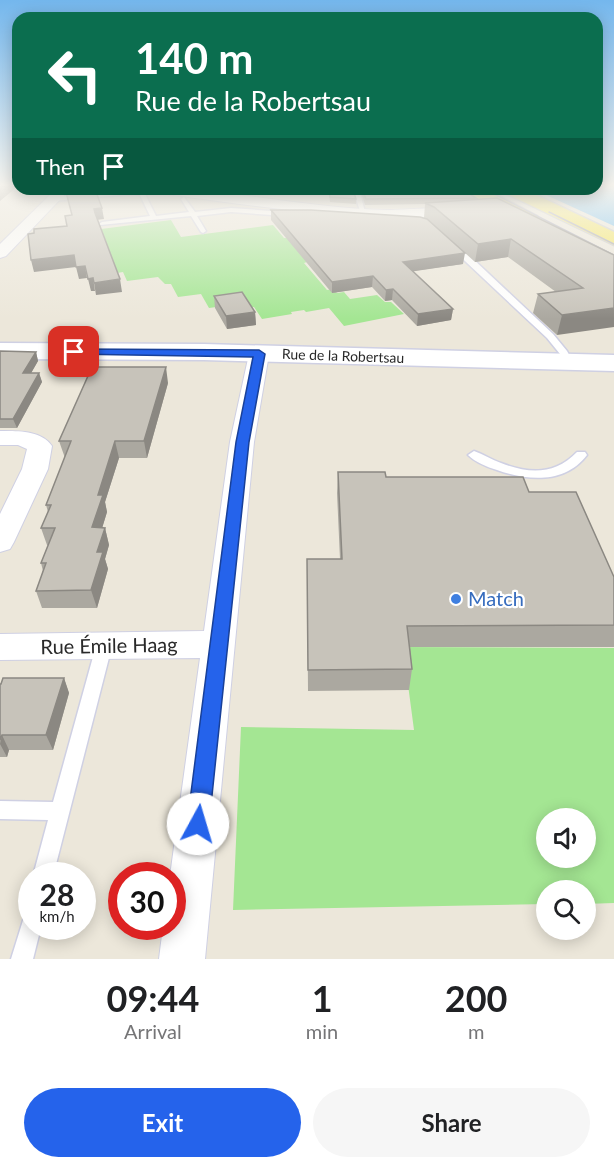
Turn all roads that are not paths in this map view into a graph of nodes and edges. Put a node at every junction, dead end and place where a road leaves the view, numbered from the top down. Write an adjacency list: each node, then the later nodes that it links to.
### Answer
1 (23, 230): 5 (street)
2 (590, 230): 3 (main road)
3 (614, 239)
4 (448, 241): 8 (lane)
5 (9, 244)
6 (0, 351): 7 (main road, Rue de la Robertsau)
7 (259, 354): 8 (main road, Rue de la Robertsau); 14 (street)
8 (568, 362): 9 (main road, Rue de la Robertsau)
9 (614, 363)
10 (0, 438): 13 (street)
11 (474, 455): 12 (lane)
12 (581, 455)
13 (0, 542)
14 (219, 644): 15 (street, Rue Émile Haag); 22 (street)
15 (104, 646): 16 (street, Rue Émile Haag); 18 (lane)
16 (0, 647)
17 (0, 810): 18 (lane)
18 (60, 811): 19 (lane)
19 (47, 862)
20 (27, 940): 21 (lane)
21 (22, 959)
22 (182, 959)

